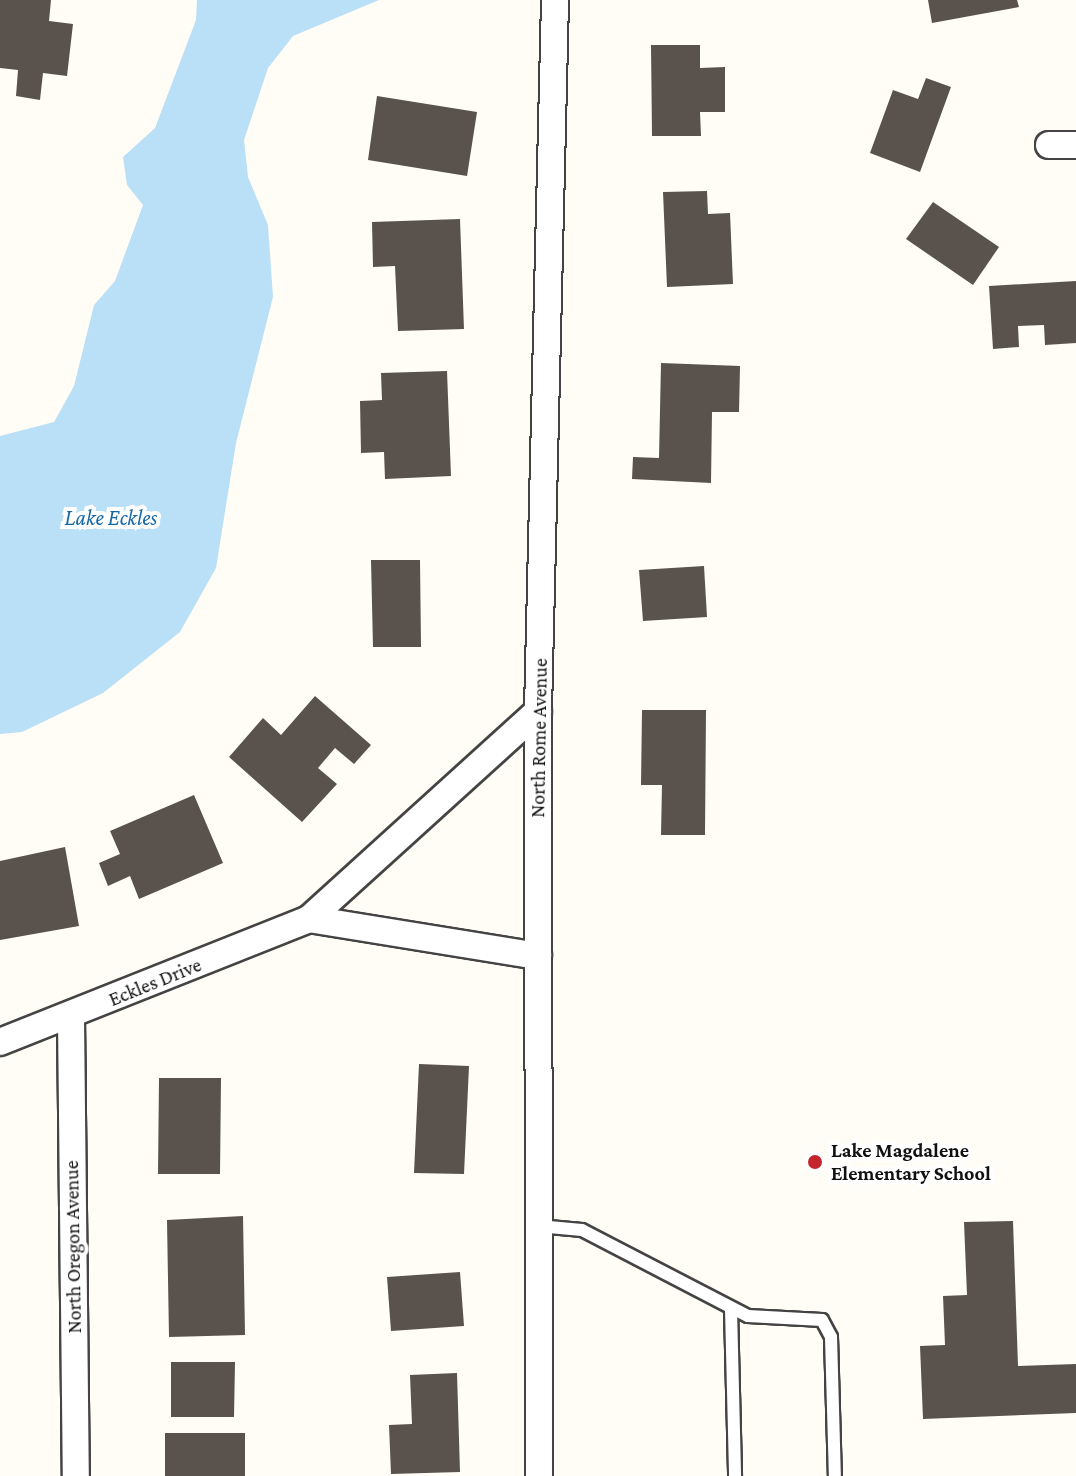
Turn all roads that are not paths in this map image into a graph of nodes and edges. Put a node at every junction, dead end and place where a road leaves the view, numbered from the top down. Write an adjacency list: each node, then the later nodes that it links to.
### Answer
1 (555, 0): 4 (street, North Rome Avenue)
2 (1049, 145): 3 (street)
3 (1076, 145)
4 (538, 711): 5 (street, Eckles Drive); 6 (street, North Rome Avenue)
5 (309, 919): 6 (street); 7 (street, Eckles Drive)
6 (538, 956): 9 (street, North Rome Avenue)
7 (71, 1017): 8 (street, Eckles Drive); 11 (street, North Oregon Avenue)
8 (0, 1042)
9 (538, 1226): 10 (lane); 12 (street, North Rome Avenue)
10 (731, 1309): 13 (lane); 14 (lane)
11 (76, 1476)
12 (539, 1476)
13 (735, 1476)
14 (835, 1476)

